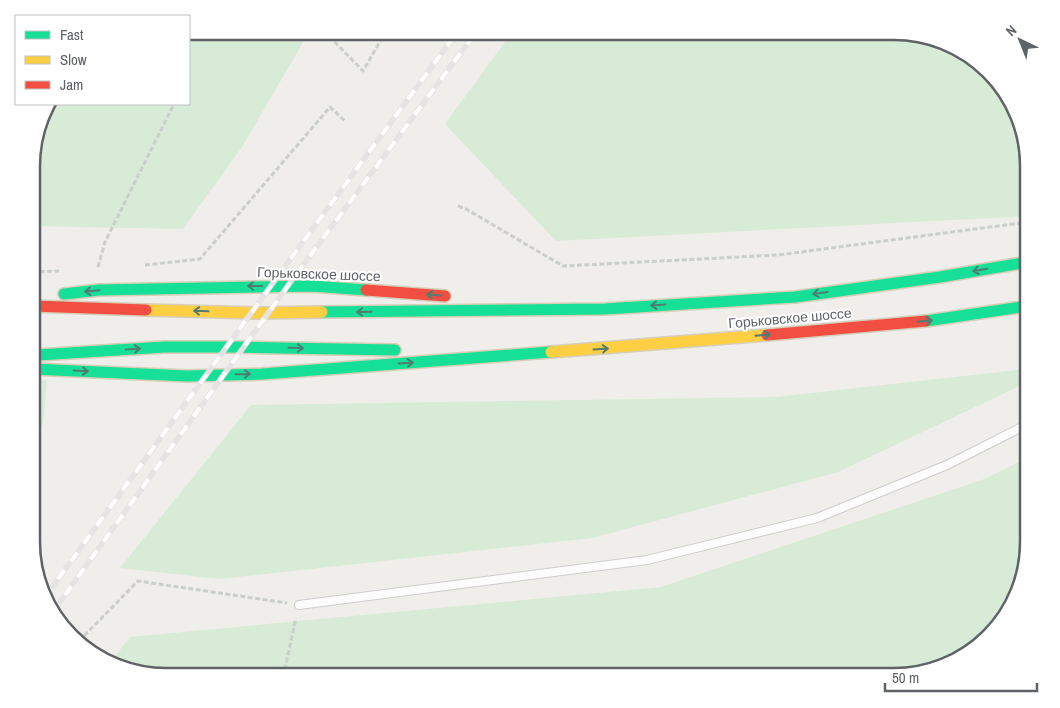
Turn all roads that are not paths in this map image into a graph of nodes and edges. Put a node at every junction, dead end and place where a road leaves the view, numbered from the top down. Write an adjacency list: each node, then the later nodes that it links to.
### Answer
1 (1020, 263): 7 (main road, Горьковское шоссе, one-way to 7)
2 (42, 296): 3 (main road, Горьковское шоссе, one-way to 2)
3 (458, 297)
4 (478, 299): 7 (main road, Горьковское шоссе)
5 (40, 306): 7 (main road, Горьковское шоссе, one-way to 5)
6 (1020, 307): 10 (main road, Горьковское шоссе, one-way to 6)
7 (605, 309)
8 (403, 350): 11 (main road, one-way to 8)
9 (433, 350): 10 (main road, Горьковское шоссе)
10 (553, 352): 12 (main road, Горьковское шоссе, one-way to 10)
11 (40, 355)
12 (40, 368)
13 (1020, 428): 14 (lane)
14 (299, 605)

